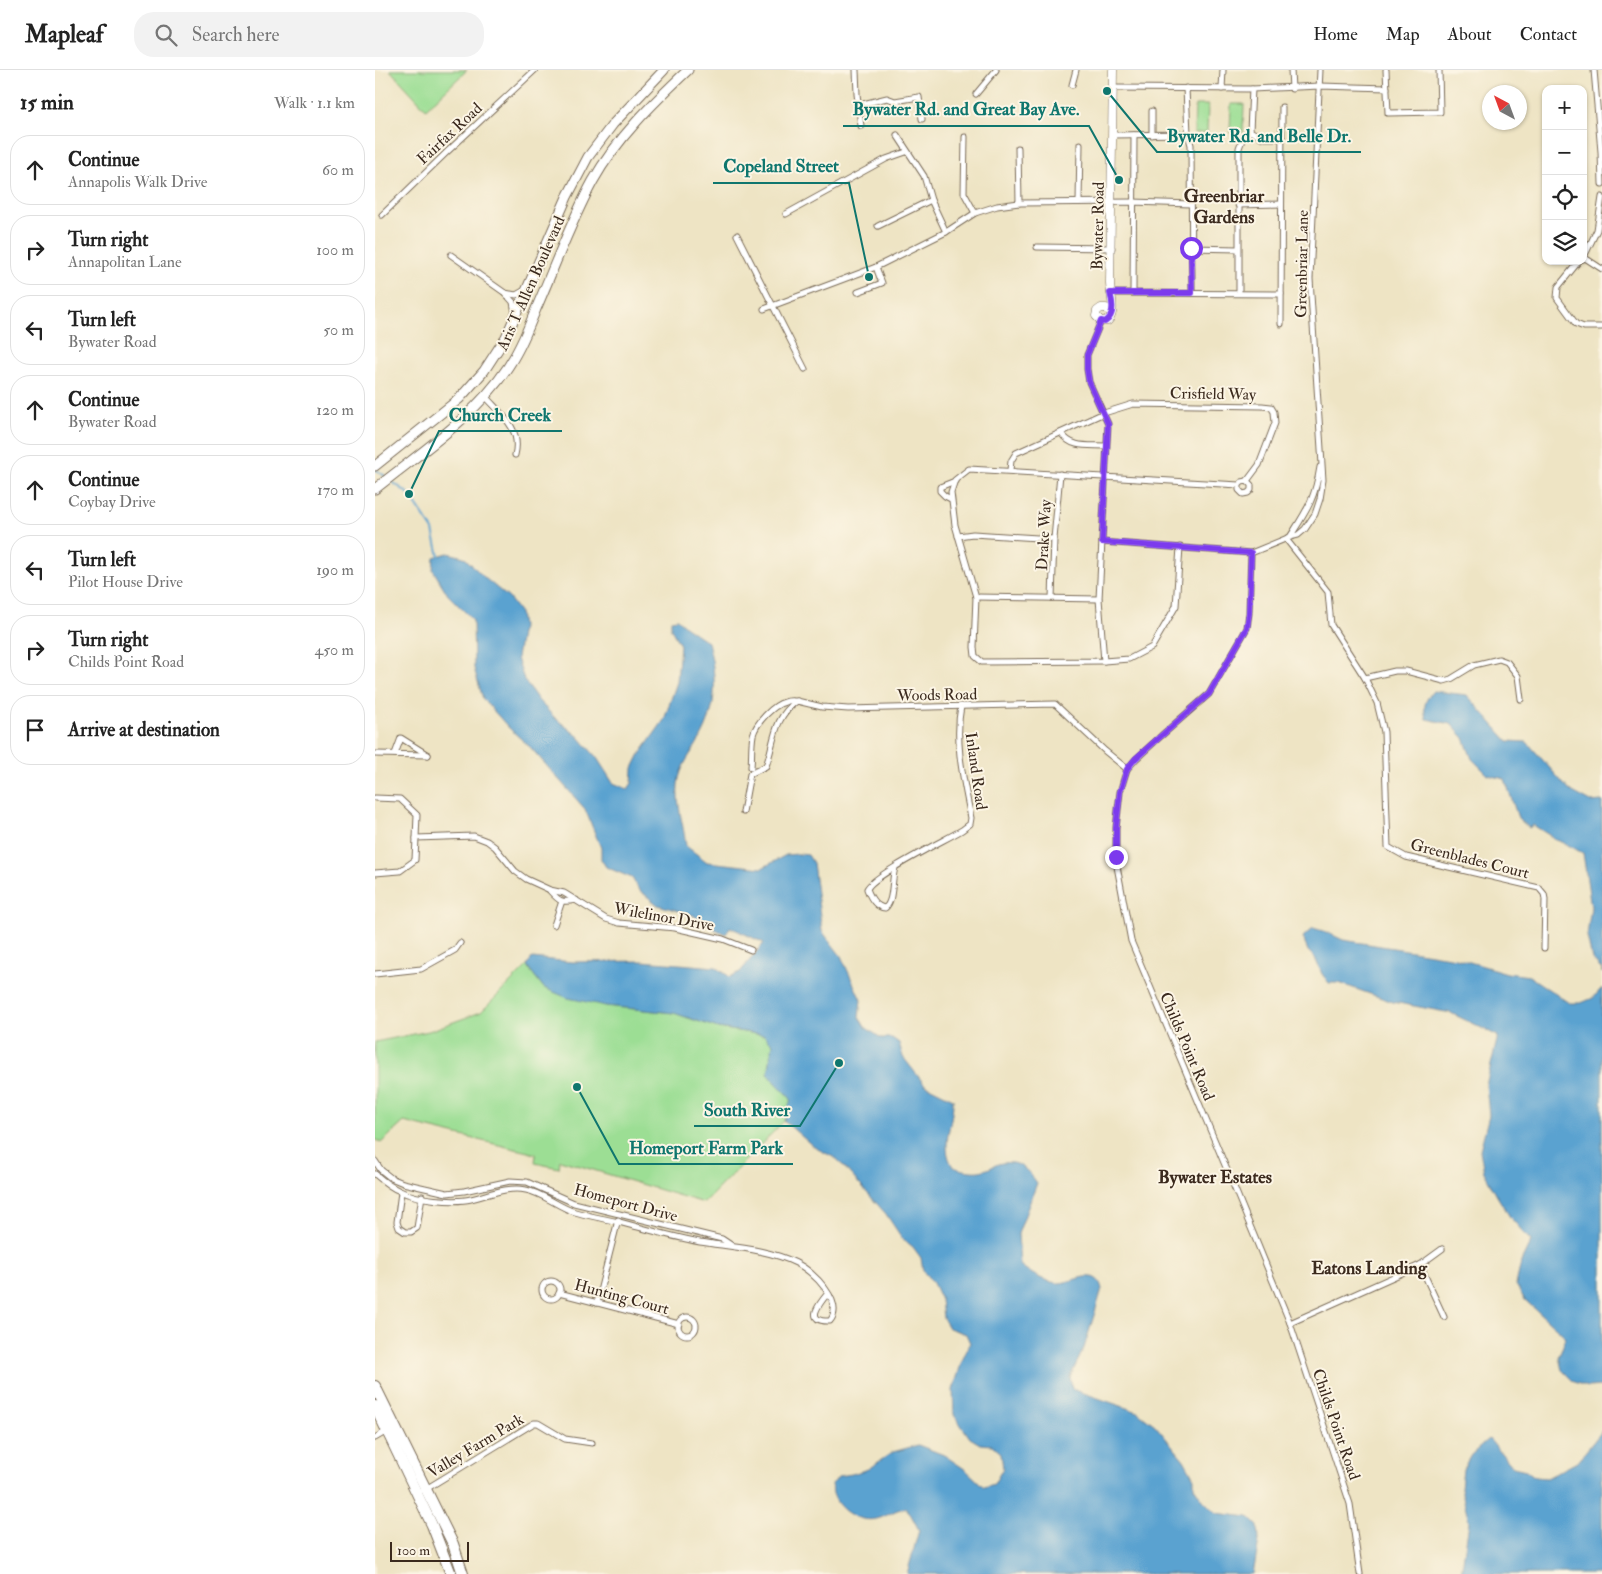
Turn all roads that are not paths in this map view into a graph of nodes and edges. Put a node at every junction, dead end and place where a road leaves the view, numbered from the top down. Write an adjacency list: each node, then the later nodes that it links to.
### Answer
1 (535, 70): 51 (street, Fairfax Road)
2 (664, 70): 65 (main road, Aris T Allen Boulevard)
3 (689, 70): 81 (main road, Aris T Allen Boulevard)
4 (856, 70): 23 (street)
5 (996, 70): 22 (street)
6 (1076, 70): 14 (street)
7 (1113, 70): 16 (street, Bywater Road)
8 (1223, 70): 20 (street)
9 (1291, 70): 18 (street)
10 (1320, 70): 15 (street, Greenbriar Lane)
11 (1386, 70): 19 (street)
12 (1439, 70): 19 (street)
13 (1593, 70): 39 (street)
14 (1072, 85)
15 (1320, 86): 18 (street); 19 (street); 96 (street, Greenbriar Lane)
16 (1113, 88): 17 (street); 33 (street, Bywater Road)
17 (1186, 88): 20 (street); 29 (street)
18 (1292, 88): 21 (street)
19 (1387, 88)
20 (1222, 89): 21 (street)
21 (1252, 89): 28 (street)
22 (977, 94)
23 (859, 105): 26 (street); 27 (street)
24 (1282, 107): 35 (street)
25 (1152, 111): 32 (street)
26 (922, 119)
27 (861, 126)
28 (1250, 131): 35 (street); 48 (street)
29 (1188, 134): 32 (street); 46 (street)
30 (897, 135): 38 (street)
31 (1133, 135): 32 (street); 33 (street); 44 (street)
32 (1152, 135)
33 (1112, 136): 43 (street, Bywater Road)
34 (965, 138): 50 (street)
35 (1282, 138): 47 (street)
36 (1080, 144): 42 (street)
37 (1018, 148): 45 (street)
38 (906, 152): 41 (street); 49 (street)
39 (1602, 184)
40 (1602, 197): 59 (street)
41 (931, 200): 52 (street); 53 (street)
42 (1079, 202): 43 (street); 45 (street)
43 (1112, 202): 44 (street); 56 (street, Bywater Road)
44 (1133, 202): 46 (street); 67 (street)
45 (1019, 203): 50 (street)
46 (1191, 204): 57 (street)
47 (1281, 204): 48 (street); 72 (street)
48 (1238, 205): 58 (street)
49 (786, 214)
50 (975, 214): 53 (street)
51 (381, 215)
52 (878, 226)
53 (946, 232): 63 (street)
54 (737, 236): 73 (street)
55 (1037, 247): 56 (street)
56 (1112, 248): 69 (street, Bywater Road)
57 (1191, 248): 58 (street); 70 (street)
58 (1238, 249): 71 (street)
59 (1587, 252)
60 (451, 255): 68 (street)
61 (1587, 261): 64 (street)
62 (1576, 265): 79 (street)
63 (877, 267): 66 (street); 73 (street)
64 (1602, 269)
65 (528, 287): 68 (street); 76 (main road, Aris T Allen Boulevard)
66 (858, 292)
67 (1133, 292): 69 (street); 70 (street)
68 (505, 293): 76 (street)
69 (1110, 293): 75 (street, Bywater Road)
70 (1192, 293): 71 (street)
71 (1239, 293): 72 (street)
72 (1281, 294): 78 (street)
73 (773, 306): 74 (street); 80 (street)
74 (764, 309)
75 (1109, 310): 77 (street); 77 (street)
76 (515, 315): 86 (main road, Aris T Allen Boulevard)
77 (1101, 321): 82 (street)
78 (1281, 324)
79 (1602, 327)
80 (805, 369)
81 (485, 396): 85 (street); 93 (main road, Aris T Allen Boulevard)
82 (1104, 413): 83 (street); 84 (street); 91 (street, Crisfield Way)
83 (1061, 433): 84 (street); 87 (street)
84 (1106, 446): 89 (street)
85 (515, 455)
86 (375, 466)
87 (1010, 470): 88 (street, Crisfield Way); 90 (street, Crisfield Way)
88 (1060, 474): 89 (street, Crisfield Way); 97 (street, Drake Way)
89 (1104, 477): 92 (street, Crisfield Way); 98 (street)
90 (955, 481): 94 (street); 94 (street)
91 (1247, 481): 92 (street, Crisfield Way); 92 (street, Crisfield Way)
92 (1239, 485)
93 (375, 489)
94 (951, 499): 95 (street)
95 (958, 536): 97 (street); 101 (street)
96 (1288, 538): 100 (street); 105 (street)
97 (1054, 539): 102 (street, Drake Way)
98 (1102, 542): 99 (street); 103 (street)
99 (1180, 547): 100 (street); 104 (street)
100 (1251, 553): 112 (street, Childs Point Road)
101 (976, 598): 102 (street); 104 (street)
102 (1052, 598): 103 (street)
103 (1099, 599): 104 (street)
104 (1104, 661)
105 (1365, 678): 106 (street); 123 (street, Greenblades Court)
106 (1521, 699)
107 (797, 701): 108 (street, Woods Road); 111 (street); 114 (street)
108 (961, 706): 112 (street, Woods Road); 116 (street, Inland Road)
109 (375, 754): 110 (street)
110 (395, 754): 110 (street)
111 (751, 767)
112 (1127, 769): 139 (street, Childs Point Road)
113 (375, 798): 115 (street)
114 (743, 812)
115 (416, 838): 117 (street); 118 (street, Wilelinor Drive)
116 (895, 868): 116 (street, Inland Road)
117 (375, 874)
118 (549, 890): 119 (street, Wilelinor Drive); 120 (street, Wilelinor Drive)
119 (576, 900): 120 (street); 124 (street, Wilelinor Drive)
120 (562, 901): 121 (street)
121 (554, 925)
122 (460, 942): 125 (street)
123 (1544, 948)
124 (751, 950)
125 (375, 974)
126 (375, 1161): 130 (street, Homeport Drive)
127 (375, 1174): 128 (street, Homeport Drive)
128 (401, 1192): 129 (street, Homeport Drive); 129 (street)
129 (422, 1196): 131 (street, Homeport Drive)
130 (619, 1214): 131 (street); 132 (street, Homeport Drive)
131 (617, 1222): 132 (street, Homeport Drive); 137 (street)
132 (731, 1245): 136 (street, Homeport Drive)
133 (1442, 1249): 134 (street)
134 (1419, 1265): 138 (street); 139 (street)
135 (559, 1293): 137 (street, Hunting Court)
136 (827, 1293): 136 (street, Homeport Drive)
137 (597, 1303): 140 (street, Hunting Court)
138 (1444, 1317)
139 (1290, 1323): 151 (street, Childs Point Road)
140 (679, 1324)
141 (375, 1386): 144 (highway)
142 (375, 1396): 144 (highway)
143 (375, 1406): 145 (highway)
144 (391, 1420): 148 (highway)
145 (387, 1431): 146 (street); 149 (highway)
146 (375, 1438)
147 (593, 1443): 148 (street, Valley Farm Park)
148 (426, 1489): 150 (highway)
149 (451, 1574)
150 (463, 1574)
151 (1360, 1574)

